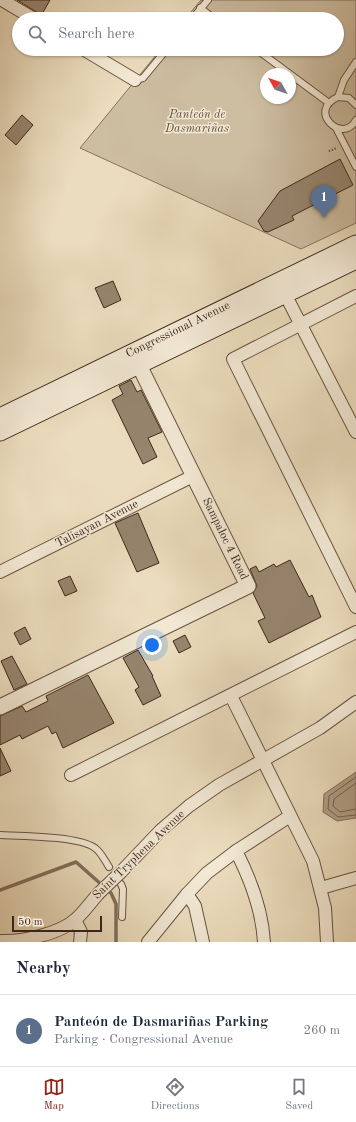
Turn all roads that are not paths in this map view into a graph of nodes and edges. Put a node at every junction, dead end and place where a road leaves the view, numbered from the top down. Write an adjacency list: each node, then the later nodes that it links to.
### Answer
1 (2, 0): 4 (street)
2 (208, 0): 3 (lane)
3 (200, 8): 5 (lane); 6 (lane)
4 (22, 12)
5 (197, 12)
6 (205, 12)
7 (95, 56): 11 (street)
8 (161, 56): 11 (lane)
9 (265, 56): 13 (lane)
10 (356, 62): 12 (lane)
11 (135, 80)
12 (338, 97): 13 (lane); 14 (lane)
13 (329, 103): 16 (lane)
14 (356, 105)
15 (356, 123): 16 (lane)
16 (336, 128): 17 (lane)
17 (356, 167)
18 (356, 244): 23 (main road, Congressional Avenue)
19 (356, 260): 20 (main road, Congressional Avenue)
20 (285, 294): 22 (street); 23 (main road, Congressional Avenue)
21 (356, 296): 22 (street)
22 (302, 324): 26 (street); 29 (street)
23 (136, 358): 24 (main road, Congressional Avenue); 25 (main road, Congressional Avenue); 27 (street, Sampaloc 4 Road)
24 (0, 417)
25 (0, 432)
26 (356, 432)
27 (194, 476): 28 (street, Talisayan Avenue); 33 (street, Sampaloc 4 Road)
28 (0, 572)
29 (356, 607)
30 (356, 632): 31 (street)
31 (231, 696): 34 (street); 35 (street)
32 (356, 702): 34 (street, Saint Tryphena Avenue)
33 (0, 707)
34 (262, 761): 36 (street); 39 (street, Saint Tryphena Avenue)
35 (71, 775)
36 (290, 816): 38 (street); 42 (street)
37 (0, 835): 39 (lane)
38 (236, 851): 43 (street); 50 (street)
39 (115, 870): 45 (street, Saint Tryphena Avenue, bridge)
40 (356, 878): 42 (street)
41 (121, 884): 44 (lane)
42 (321, 888): 51 (street)
43 (187, 894): 48 (street); 49 (street)
44 (122, 917)
45 (75, 920): 46 (street, Saint Tryphena Avenue); 47 (street)
46 (0, 941)
47 (80, 942)
48 (148, 942)
49 (203, 942)
50 (264, 942)
51 (327, 942)

